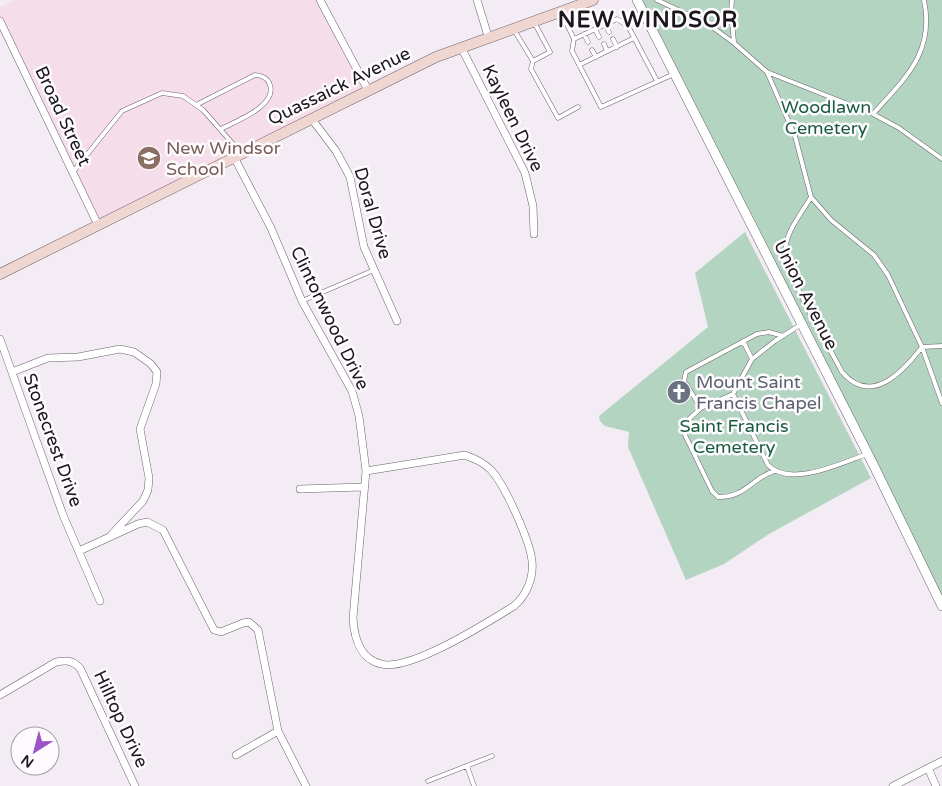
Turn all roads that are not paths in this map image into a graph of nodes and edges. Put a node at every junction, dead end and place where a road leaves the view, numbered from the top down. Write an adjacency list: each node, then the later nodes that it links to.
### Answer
1 (320, 0): 34 (street)
2 (477, 0): 16 (street)
3 (593, 0): 8 (main road, Quassaick Avenue)
4 (637, 0): 32 (street, Union Avenue)
5 (657, 0): 22 (lane)
6 (732, 0): 22 (lane)
7 (924, 0): 37 (lane)
8 (561, 12): 10 (main road, Quassaick Avenue); 19 (lane)
9 (0, 21): 42 (street, Broad Street)
10 (533, 21): 12 (main road, Quassaick Avenue); 29 (lane)
11 (605, 24): 13 (lane); 14 (lane); 18 (lane)
12 (513, 28): 16 (main road, Quassaick Avenue); 29 (lane)
13 (595, 29): 15 (lane); 17 (lane)
14 (609, 32)
15 (584, 34): 19 (lane); 21 (lane)
16 (488, 36): 24 (main road, Quassaick Avenue)
17 (599, 36)
18 (634, 38): 25 (lane); 33 (lane)
19 (574, 39): 30 (lane)
20 (612, 39): 25 (lane)
21 (588, 42)
22 (734, 43): 31 (lane)
23 (604, 44): 27 (lane)
24 (461, 46): 34 (main road, Quassaick Avenue); 45 (street, Kayleen Drive)
25 (617, 47): 27 (lane)
26 (592, 50): 28 (lane)
27 (607, 51): 28 (lane)
28 (596, 57): 30 (lane)
29 (533, 62): 36 (lane)
30 (579, 65): 33 (lane)
31 (767, 72): 37 (lane); 43 (lane)
32 (674, 73): 33 (lane); 50 (street, Union Avenue)
33 (657, 81)
34 (368, 90): 38 (main road, Quassaick Avenue)
35 (196, 106): 39 (lane); 39 (lane); 42 (lane)
36 (578, 108)
37 (873, 114): 41 (lane)
38 (311, 118): 40 (main road, Quassaick Avenue); 46 (street, Doral Drive)
39 (221, 129): 40 (lane)
40 (238, 155): 44 (main road, Quassaick Avenue); 48 (street, Clintonwood Drive)
41 (942, 159)
42 (73, 172): 44 (street, Broad Street)
43 (811, 196): 55 (lane); 55 (lane)
44 (98, 225): 47 (main road, Quassaick Avenue)
45 (534, 234)
46 (374, 270): 48 (lane); 49 (street, Doral Drive)
47 (0, 274)
48 (302, 301): 62 (street, Clintonwood Drive)
49 (397, 321)
50 (802, 324): 51 (lane); 61 (street, Union Avenue)
51 (782, 336): 53 (lane); 56 (lane)
52 (0, 339): 57 (street, Stonecrest Drive)
53 (743, 341): 56 (lane); 60 (lane)
54 (942, 346): 55 (lane)
55 (922, 347): 59 (lane)
56 (752, 359): 58 (lane)
57 (12, 372): 66 (street); 67 (street, Stonecrest Drive)
58 (733, 394): 60 (lane); 63 (lane)
59 (942, 403)
60 (701, 408): 63 (lane)
61 (868, 453): 63 (lane); 69 (street, Union Avenue)
62 (366, 471): 64 (street, Clintonwood Drive); 64 (street, Clintonwood Drive)
63 (774, 472)
64 (364, 487): 65 (street)
65 (300, 489)
66 (110, 536): 67 (street); 71 (street)
67 (79, 551): 68 (street, Stonecrest Drive)
68 (100, 601)
69 (942, 606)
70 (0, 696): 78 (street, Hilltop Drive)
71 (278, 731): 72 (street); 79 (street)
72 (236, 755)
73 (492, 756): 75 (lane)
74 (942, 761): 76 (street)
75 (467, 766): 77 (lane); 80 (lane)
76 (928, 768): 81 (street); 82 (street)
77 (428, 781)
78 (135, 786)
79 (306, 786)
80 (474, 786)
81 (893, 786)
82 (936, 786)

